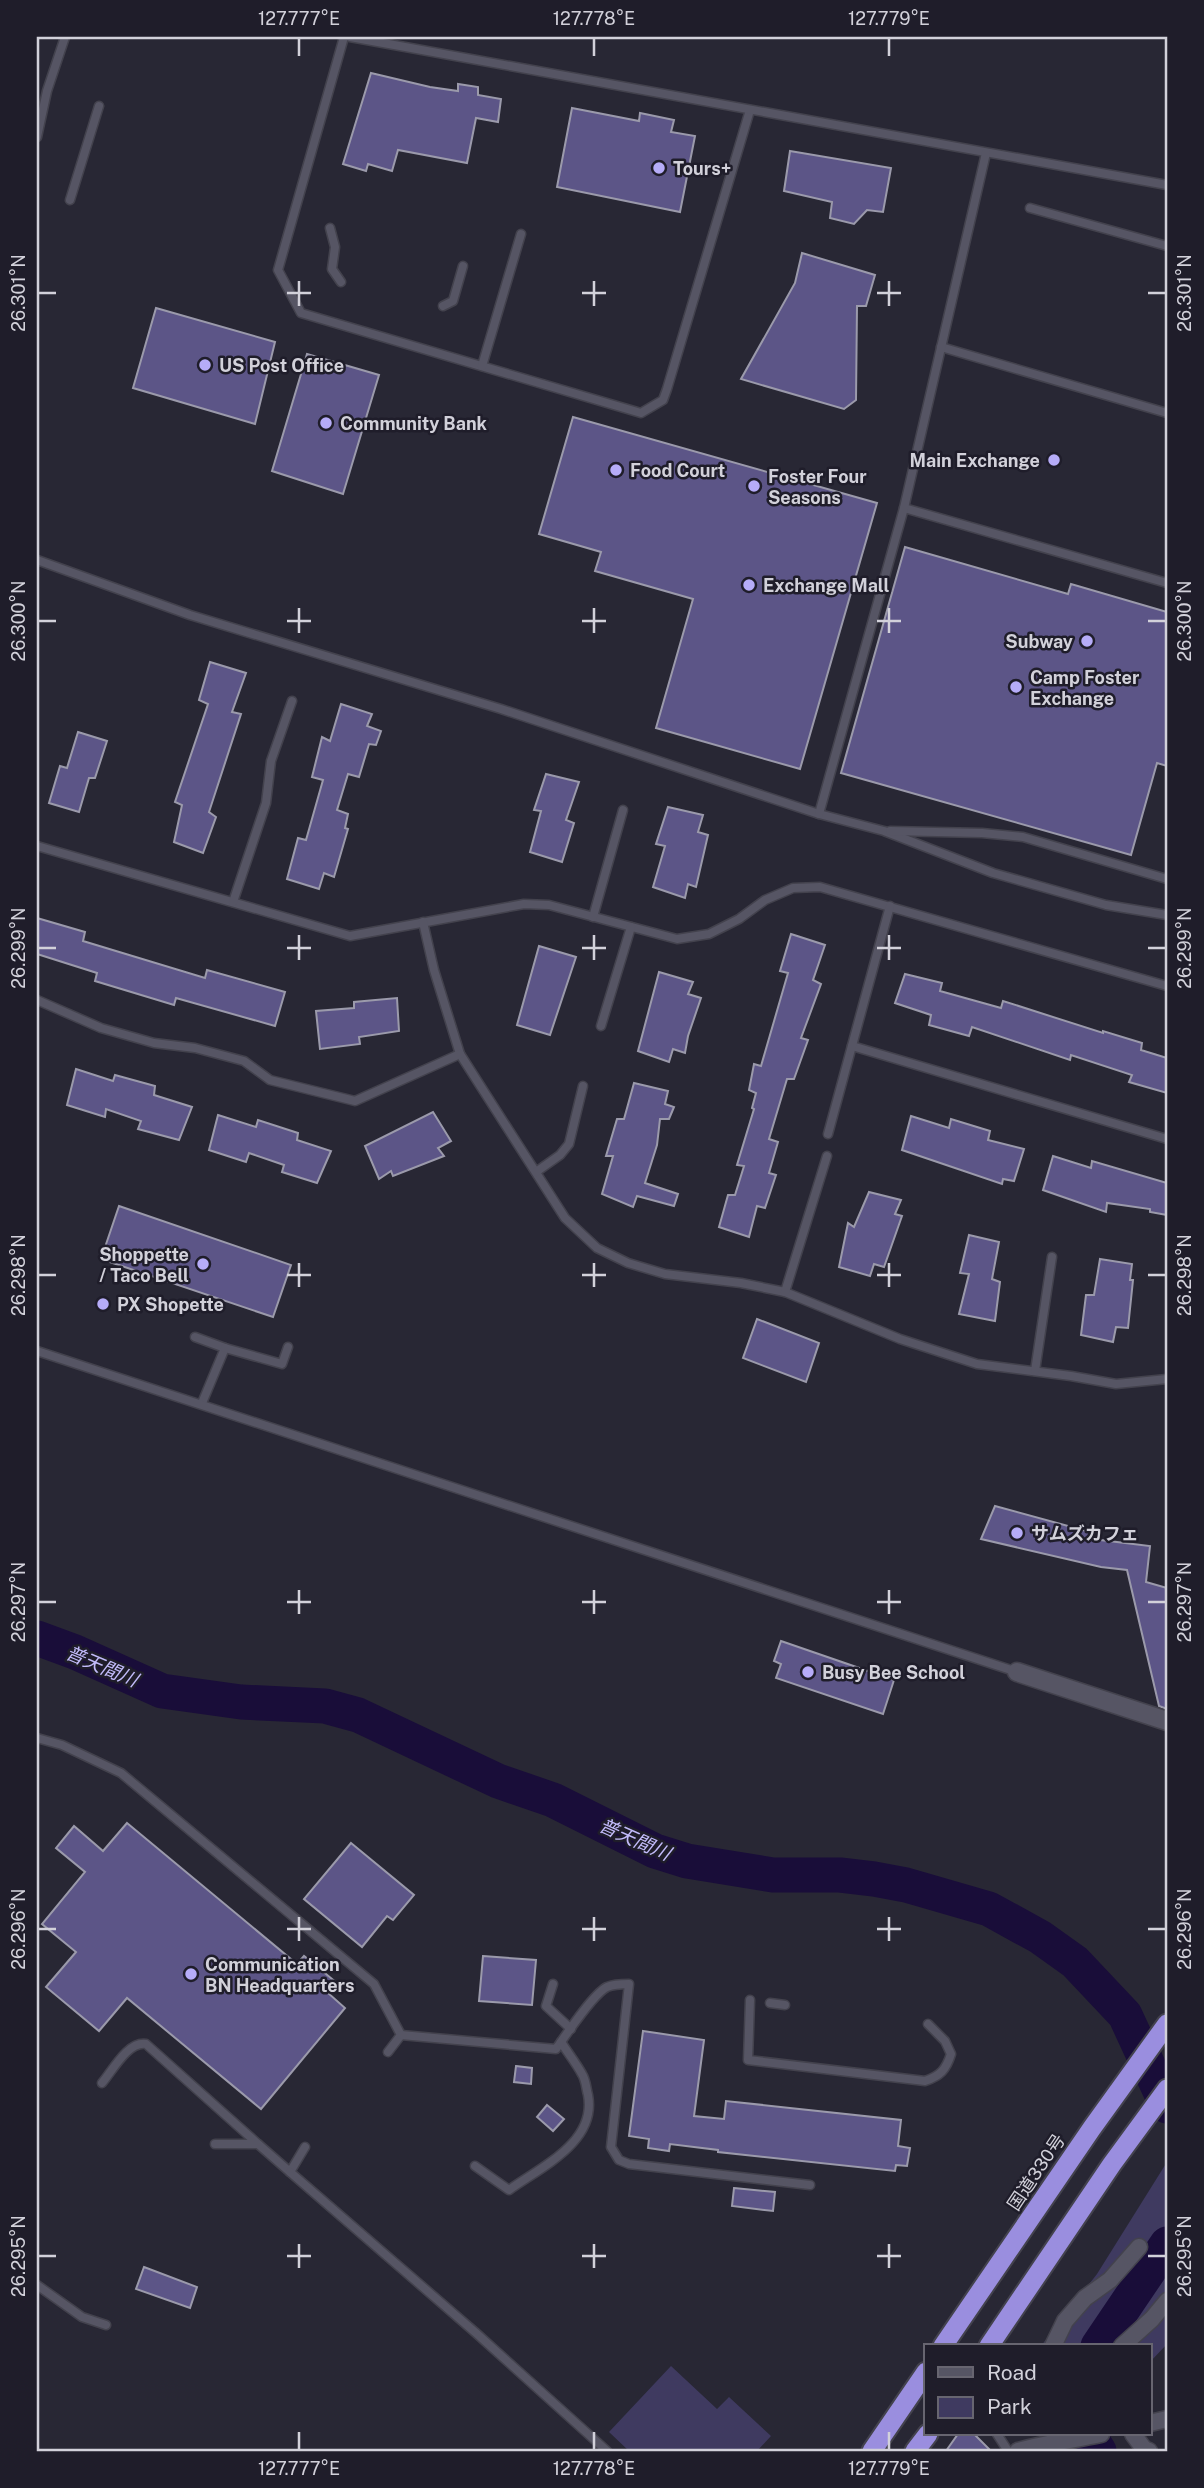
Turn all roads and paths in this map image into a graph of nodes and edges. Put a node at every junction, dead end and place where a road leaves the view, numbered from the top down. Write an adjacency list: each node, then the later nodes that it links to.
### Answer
1 (65, 37): 6 (lane)
2 (344, 37): 18 (lane)
3 (350, 37): 5 (lane)
4 (99, 106): 9 (lane)
5 (750, 110): 7 (lane); 18 (lane)
6 (37, 137)
7 (986, 153): 8 (lane); 17 (lane)
8 (1167, 185)
9 (70, 200)
10 (1030, 208): 13 (lane)
11 (330, 228): 15 (lane)
12 (521, 234): 18 (lane)
13 (1167, 246)
14 (463, 266): 16 (lane)
15 (341, 282)
16 (443, 306)
17 (941, 347): 19 (lane); 20 (lane)
18 (482, 366)
19 (1167, 413)
20 (904, 508): 22 (lane); 25 (lane)
21 (37, 561): 25 (lane)
22 (1167, 583)
23 (292, 701): 29 (lane)
24 (623, 810): 32 (lane)
25 (819, 814): 26 (lane)
26 (884, 831): 28 (lane); 31 (lane)
27 (37, 846): 29 (lane)
28 (1167, 878)
29 (233, 902): 33 (lane)
30 (890, 906): 34 (lane); 35 (lane); 38 (lane)
31 (1167, 915)
32 (593, 917): 33 (lane); 34 (lane)
33 (423, 922): 39 (lane)
34 (631, 927): 37 (lane)
35 (1167, 986)
36 (37, 1000): 39 (lane)
37 (601, 1026)
38 (852, 1046): 41 (lane); 42 (lane)
39 (460, 1054): 44 (lane)
40 (583, 1086): 44 (lane)
41 (828, 1134)
42 (1167, 1139)
43 (827, 1156): 46 (lane)
44 (536, 1172): 46 (lane)
45 (1052, 1257): 51 (lane)
46 (785, 1292): 51 (lane)
47 (195, 1337): 49 (lane)
48 (288, 1347): 49 (lane)
49 (225, 1348): 53 (lane)
50 (37, 1351): 53 (lane)
51 (1035, 1371): 52 (lane)
52 (1167, 1379)
53 (202, 1403): 54 (lane)
54 (1017, 1672): 55 (street)
55 (1167, 1721)
56 (37, 1738): 64 (lane)
57 (553, 1984): 63 (lane)
58 (750, 2000): 61 (lane)
59 (770, 2003): 60 (lane)
60 (785, 2005)
61 (928, 2024)
62 (1167, 2024): 79 (highway, 国道330号)
63 (571, 2029): 65 (lane); 74 (lane)
64 (401, 2035): 65 (lane); 66 (lane)
65 (561, 2042): 72 (lane)
66 (388, 2052)
67 (102, 2083): 70 (lane)
68 (1167, 2089): 80 (highway)
69 (215, 2144): 70 (lane)
70 (258, 2144): 73 (lane)
71 (305, 2147): 73 (lane)
72 (475, 2166)
73 (290, 2172): 89 (lane)
74 (810, 2185)
75 (1139, 2247): 81 (street)
76 (37, 2285): 78 (lane)
77 (1167, 2301): 82 (street)
78 (106, 2325)
79 (944, 2344)
80 (990, 2344)
81 (1054, 2344)
82 (1124, 2344)
83 (924, 2375): 90 (highway)
84 (926, 2436): 91 (highway)
85 (998, 2436): 92 (lane)
86 (1090, 2436): 88 (street)
87 (1134, 2436): 94 (street)
88 (1058, 2442): 93 (street)
89 (607, 2451)
90 (872, 2451)
91 (915, 2451)
92 (1008, 2451)
93 (1018, 2451)
94 (1149, 2451)

